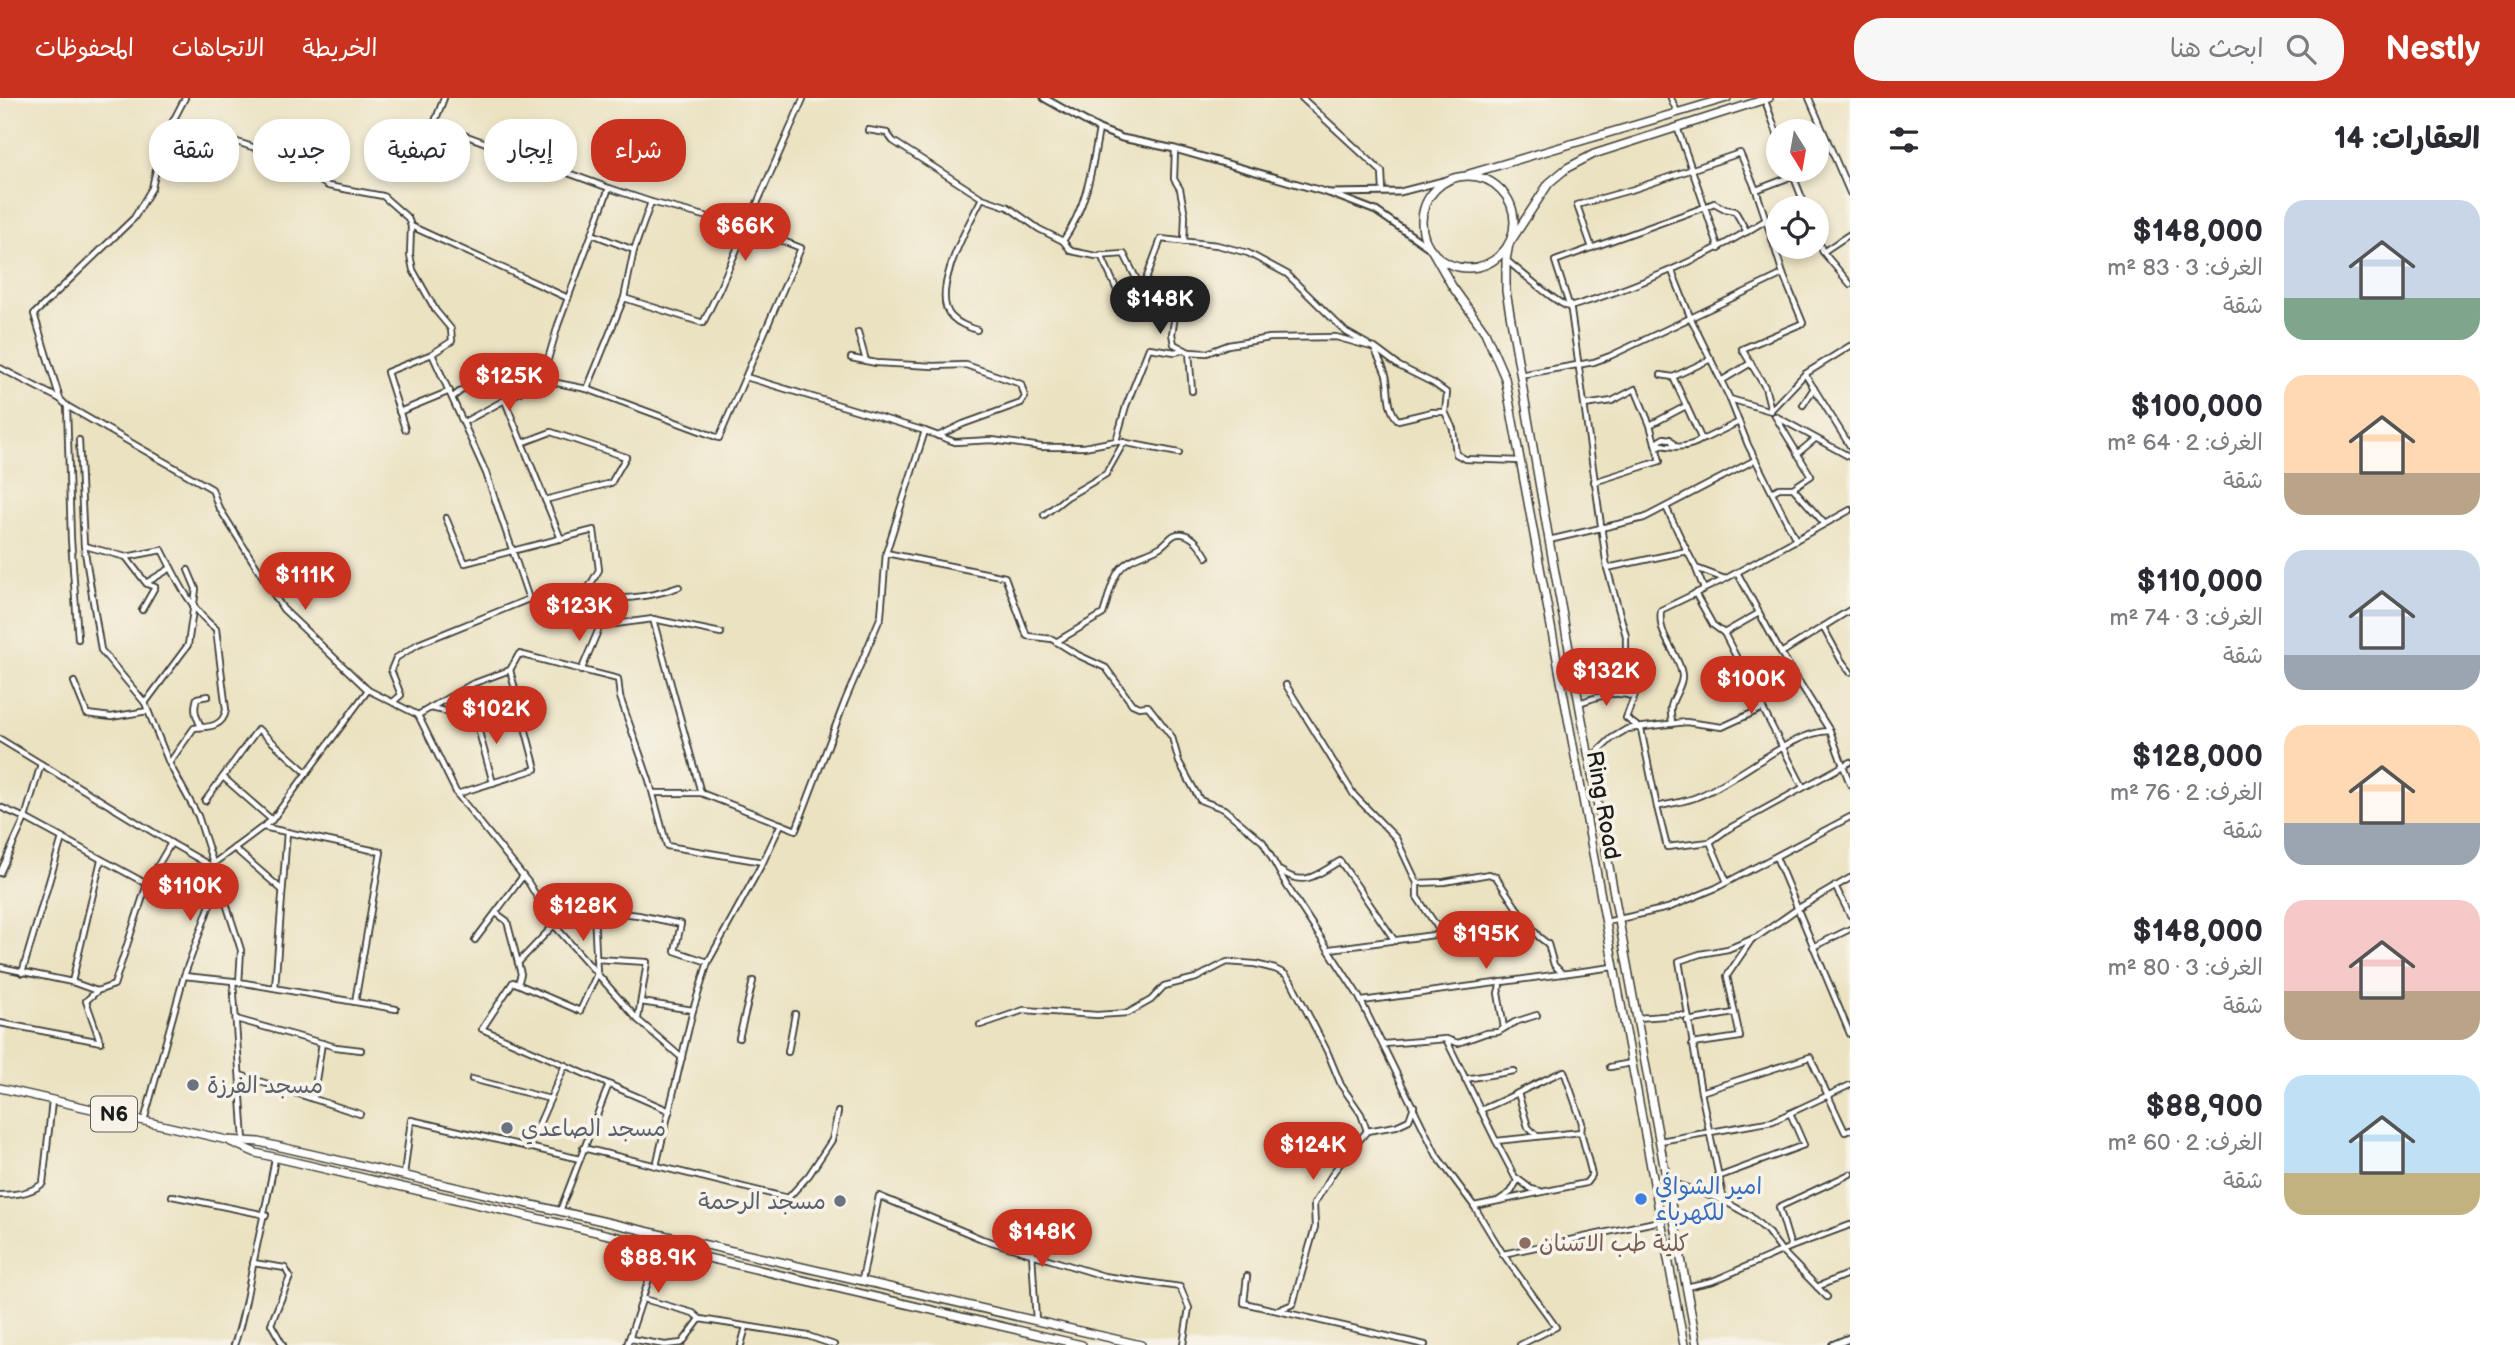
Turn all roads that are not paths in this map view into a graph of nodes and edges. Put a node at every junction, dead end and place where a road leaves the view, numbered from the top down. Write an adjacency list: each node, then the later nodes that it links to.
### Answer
1 (185, 98): 11 (street)
2 (444, 98): 22 (street)
3 (803, 98): 32 (street)
4 (1044, 98): 14 (street)
5 (1302, 98): 24 (street)
6 (1671, 98): 10 (street)
7 (1809, 98): 26 (street)
8 (1721, 99): 10 (main road)
9 (1766, 99): 12 (street); 13 (main road)
10 (1677, 113): 19 (main road)
11 (172, 119)
12 (1772, 119)
13 (1677, 127): 18 (street); 38 (main road)
14 (1099, 129): 17 (street); 36 (street)
15 (868, 130): 27 (street)
16 (239, 143): 31 (street)
17 (1175, 149): 25 (street); 37 (street)
18 (1691, 168): 23 (street); 29 (street); 39 (street)
19 (1458, 177): 24 (street); 38 (main road); 41 (main road)
20 (153, 182): 83 (street)
21 (1772, 182): 23 (street)
22 (609, 188): 28 (street); 34 (street)
23 (1755, 190): 30 (street)
24 (1383, 192): 25 (street)
25 (1329, 193): 41 (street)
26 (1850, 193)
27 (982, 198): 36 (street); 57 (street)
28 (651, 202): 32 (street); 43 (street)
29 (1705, 207): 33 (street); 39 (street); 42 (street)
30 (1766, 220): 33 (street)
31 (411, 226): 53 (street); 62 (street)
32 (747, 227): 54 (street); 73 (street)
33 (1747, 232): 42 (street)
34 (592, 234): 43 (street); 53 (street)
35 (1850, 234): 40 (street)
36 (1063, 241): 44 (street)
37 (1184, 242): 50 (street); 60 (street)
38 (1509, 244): 41 (main road); 47 (main road, Ring Road)
39 (1592, 248): 55 (street)
40 (1829, 248)
41 (1431, 249): 113 (main road, Ring Road)
42 (1719, 249): 48 (street)
43 (634, 250): 54 (street)
44 (1101, 255): 51 (street); 51 (street)
45 (1778, 259): 49 (street)
46 (1829, 259): 52 (street)
47 (1506, 260): 55 (street); 71 (main road, Ring Road)
48 (1672, 271): 55 (street); 56 (street)
49 (1783, 274): 56 (street); 66 (street)
50 (1145, 282): 51 (street); 61 (street)
51 (1139, 284)
52 (1850, 284)
53 (568, 298): 75 (street)
54 (624, 298): 78 (street)
55 (1570, 307): 67 (street)
56 (1690, 319): 64 (street); 67 (street)
57 (977, 330)
58 (858, 332): 65 (street)
59 (1850, 346): 70 (street)
60 (1374, 348): 61 (street); 91 (street); 91 (street)
61 (1187, 351): 80 (street); 104 (street)
62 (432, 354): 79 (street); 90 (street)
63 (851, 358): 65 (street)
64 (1711, 359): 74 (street); 76 (street)
65 (866, 361): 100 (street)
66 (1751, 363): 76 (street); 89 (street)
67 (1578, 365): 71 (street); 85 (street)
68 (0, 368): 83 (street)
69 (487, 370): 81 (street)
70 (1805, 374): 77 (street); 89 (street)
71 (1521, 375): 125 (main road, Ring Road)
72 (1661, 375): 74 (street)
73 (746, 377): 78 (street); 97 (street)
74 (1673, 377): 88 (street)
75 (542, 380): 78 (street); 84 (street)
76 (1721, 381): 82 (street)
77 (1814, 388): 86 (street); 99 (street)
78 (587, 389)
79 (450, 390): 81 (street); 90 (street)
80 (1192, 390)
81 (453, 397): 93 (street)
82 (1730, 399): 89 (street); 94 (street)
83 (61, 400): 87 (street)
84 (505, 401): 93 (street); 105 (street)
85 (1584, 405): 95 (street); 114 (street)
86 (1803, 405)
87 (67, 406): 151 (street); 159 (street)
88 (1686, 406): 95 (street); 101 (street)
89 (1771, 410): 92 (street)
90 (399, 412): 96 (street)
91 (1445, 412): 113 (street)
92 (1775, 415): 102 (street); 110 (street)
93 (464, 422): 128 (street)
94 (1739, 422): 101 (street); 112 (street)
95 (1650, 425): 107 (street)
96 (405, 429)
97 (925, 431): 100 (street); 130 (street)
98 (1850, 431): 99 (street)
99 (1843, 435): 108 (street)
100 (938, 436): 104 (street)
101 (1702, 439): 107 (street)
102 (1815, 439): 110 (street); 111 (street)
103 (79, 440): 127 (street)
104 (1116, 441): 106 (street)
105 (522, 443): 117 (street); 117 (street)
106 (1124, 443): 109 (street); 120 (street)
107 (1657, 444): 114 (street)
108 (1850, 446)
109 (1179, 453)
110 (1797, 454): 115 (street)
111 (1850, 457)
112 (1755, 460): 116 (street); 118 (street)
113 (1521, 461): 224 (main road, Ring Road)
114 (1594, 482): 123 (street)
115 (1793, 488): 116 (street); 122 (street)
116 (1772, 492): 126 (street)
117 (545, 500): 124 (street)
118 (1666, 507): 123 (street); 129 (street)
119 (1850, 510): 122 (street)
120 (1044, 515)
121 (446, 518): 128 (street)
122 (1824, 523): 126 (street)
123 (1601, 527): 125 (street); 134 (street)
124 (561, 539): 128 (street); 140 (street)
125 (1549, 540): 164 (main road, Ring Road)
126 (1796, 540): 137 (street)
127 (84, 546): 131 (street); 163 (street)
128 (514, 551): 162 (street)
129 (1687, 551): 134 (street); 135 (street)
130 (886, 553): 152 (street); 196 (street)
131 (125, 556): 133 (street); 139 (street)
132 (1207, 557): 152 (street)
133 (171, 568): 139 (street); 143 (street)
134 (1607, 568): 161 (street)
135 (1696, 568): 138 (street); 141 (street)
136 (188, 570): 143 (street)
137 (1737, 572): 138 (street); 146 (street)
138 (1725, 579): 141 (street)
139 (146, 583): 144 (street)
140 (679, 587)
141 (1704, 589): 142 (street)
142 (1695, 593): 149 (street); 171 (street)
143 (193, 607): 163 (street); 172 (street)
144 (142, 610)
145 (1850, 610): 148 (street)
146 (1759, 613): 149 (street); 153 (street)
147 (653, 619): 150 (street); 155 (street); 188 (street)
148 (1823, 627): 153 (street); 156 (street)
149 (1724, 632): 167 (street)
150 (721, 633)
151 (78, 639)
152 (1055, 642): 208 (street)
153 (1781, 653): 174 (street)
154 (510, 670): 155 (street); 165 (street); 166 (street)
155 (581, 671): 187 (street)
156 (1850, 671)
157 (74, 682): 168 (street)
158 (1286, 685): 214 (street)
159 (368, 690): 162 (street); 182 (street)
160 (208, 696): 172 (street)
161 (1634, 697): 164 (street); 173 (street)
162 (393, 702): 169 (street)
163 (145, 704): 168 (street)
164 (1579, 704): 177 (main road, Ring Road)
165 (518, 705): 170 (street); 184 (street)
166 (430, 708): 169 (street); 170 (street)
167 (1762, 709): 171 (street); 176 (street)
168 (148, 711): 179 (street)
169 (418, 715): 189 (street)
170 (475, 717): 184 (street)
171 (1672, 724): 173 (street)
172 (201, 727): 179 (street)
173 (1641, 729): 177 (street); 192 (street)
174 (1830, 731): 176 (street); 181 (street)
175 (0, 739): 180 (street)
176 (1783, 749): 186 (street); 192 (street)
177 (1590, 759): 223 (main road, Ring Road)
178 (1850, 762): 181 (street)
179 (169, 763): 206 (street)
180 (41, 764): 194 (street); 201 (street)
181 (1842, 766): 185 (street); 186 (street)
182 (307, 773): 183 (street); 195 (street)
183 (223, 777): 190 (street); 195 (street)
184 (493, 783): 189 (street)
185 (1850, 784)
186 (1803, 787): 200 (street)
187 (653, 793): 188 (street); 205 (street)
188 (701, 793): 196 (street)
189 (457, 794): 210 (street)
190 (205, 801)
191 (0, 807): 194 (street)
192 (1657, 807): 200 (street)
193 (1850, 817): 203 (street)
194 (25, 818): 199 (street); 209 (street)
195 (272, 820): 197 (street)
196 (780, 824): 205 (street)
197 (263, 827): 198 (street); 202 (street)
198 (288, 832): 217 (street); 250 (street)
199 (62, 838): 204 (street); 238 (street)
200 (1710, 842): 213 (street)
201 (171, 843): 207 (street); 215 (street)
202 (234, 848): 206 (street); 217 (street)
203 (1776, 857): 213 (street); 218 (street)
204 (102, 860): 215 (street); 243 (street)
205 (763, 862): 235 (street)
206 (214, 863): 207 (street)
207 (216, 869): 212 (street)
208 (1278, 869): 230 (street); 232 (street)
209 (0, 873)
210 (523, 876): 220 (street); 225 (street)
211 (1850, 878): 216 (street)
212 (219, 879): 241 (street); 244 (street)
213 (1727, 882): 223 (street)
214 (1418, 883): 222 (street); 227 (street)
215 (147, 884): 248 (street)
216 (1835, 886): 218 (street); 221 (street)
217 (281, 890): 247 (street)
218 (1797, 909): 228 (street); 231 (street)
219 (594, 910): 225 (street); 233 (street); 235 (street)
220 (496, 913): 229 (street); 234 (street)
221 (1850, 915)
222 (1526, 920): 227 (street); 240 (street)
223 (1619, 920): 224 (street); 257 (main road, Ring Road)
224 (1606, 922): 237 (main road, Ring Road)
225 (552, 923): 234 (street); 239 (street)
226 (1850, 929): 231 (street)
227 (1442, 934): 230 (street)
228 (1752, 939): 254 (street); 259 (street)
229 (475, 940)
230 (1395, 941): 232 (street)
231 (1813, 947): 264 (street)
232 (1330, 949): 249 (street)
233 (596, 959): 239 (street); 251 (street)
234 (518, 962): 246 (street)
235 (708, 962): 253 (street)
236 (0, 967): 238 (street)
237 (1614, 967): 240 (street); 274 (main road, Ring Road)
238 (22, 972): 243 (street)
239 (597, 974): 246 (street); 260 (street)
240 (1563, 974): 245 (street)
241 (184, 976): 244 (street); 296 (street)
242 (754, 981): 265 (street)
243 (72, 982): 248 (street)
244 (236, 982): 247 (street); 258 (street)
245 (1501, 982): 249 (street); 263 (street)
246 (518, 984): 275 (street)
247 (275, 988): 250 (street)
248 (97, 991): 261 (street)
249 (1361, 1001): 269 (street)
250 (355, 1002): 252 (street)
251 (640, 1002): 253 (street); 260 (street)
252 (396, 1009)
253 (693, 1010): 273 (street)
254 (1734, 1013): 259 (street); 268 (street)
255 (795, 1014): 271 (street)
256 (1536, 1015): 263 (street)
257 (1637, 1018): 259 (street); 272 (main road, Ring Road)
258 (236, 1019): 267 (street); 278 (street)
259 (1687, 1019): 268 (street)
260 (638, 1020): 273 (street)
261 (0, 1023)
262 (980, 1025): 298 (street)
263 (1504, 1028): 266 (street)
264 (1850, 1034)
265 (739, 1038)
266 (1446, 1040): 269 (street); 280 (street)
267 (322, 1043): 270 (street); 287 (street)
268 (1692, 1044): 284 (street)
269 (1383, 1045): 290 (street)
270 (361, 1050)
271 (788, 1052)
272 (1644, 1057): 274 (main road); 303 (main road, Ring Road)
273 (682, 1058): 292 (street)
274 (1632, 1061): 276 (street); 324 (main road, Ring Road)
275 (565, 1065): 281 (street); 288 (street)
276 (1610, 1067)
277 (1514, 1071): 280 (street)
278 (240, 1075): 287 (street); 304 (street)
279 (471, 1079): 288 (street)
280 (1465, 1079): 291 (street)
281 (609, 1084): 292 (street); 306 (street)
282 (1850, 1085): 286 (street)
283 (0, 1088): 289 (main road, N6)
284 (1700, 1092): 286 (street); 300 (street)
285 (1518, 1093): 291 (street); 299 (street); 301 (street)
286 (1827, 1096): 294 (street); 297 (street)
287 (313, 1099): 295 (street)
288 (550, 1099): 305 (street)
289 (52, 1100): 296 (main road, N6); 316 (street)
290 (1414, 1105): 298 (street); 320 (street)
291 (1480, 1110): 302 (street)
292 (670, 1111): 309 (street)
293 (838, 1112): 309 (street)
294 (1790, 1113): 300 (street); 313 (street)
295 (360, 1114)
296 (144, 1121): 304 (main road, N6)
297 (1850, 1130)
298 (1367, 1131): 345 (street)
299 (1581, 1132): 301 (street); 315 (street)
300 (1708, 1134): 303 (street); 313 (street)
301 (1537, 1137): 302 (street)
302 (1496, 1141): 312 (street)
303 (1660, 1141): 314 (main road, Ring Road)
304 (244, 1144): 307 (main road, N6); 311 (main road, N6)
305 (529, 1147): 308 (street); 311 (street)
306 (583, 1148): 308 (street); 309 (street)
307 (275, 1158): 322 (street); 326 (main road, N6)
308 (580, 1159): 321 (street)
309 (656, 1166)
310 (1850, 1174): 329 (street)
311 (404, 1175): 321 (main road, N6)
312 (1514, 1175): 315 (street); 319 (street)
313 (1718, 1177): 318 (street)
314 (1667, 1181): 318 (street); 338 (main road, Ring Road)
315 (1545, 1191): 319 (street)
316 (0, 1195)
317 (172, 1196): 322 (street)
318 (1724, 1200): 330 (street)
319 (1496, 1202): 320 (street)
320 (1474, 1206): 332 (street)
321 (561, 1211): 323 (main road, N6)
322 (266, 1215): 333 (street)
323 (599, 1219): 326 (main road); 327 (main road, N6)
324 (1661, 1221): 332 (street); 362 (main road, Ring Road)
325 (1850, 1225): 329 (street)
326 (596, 1232): 328 (main road, N6)
327 (664, 1234): 328 (street); 335 (main road, N6)
328 (660, 1247): 340 (main road, N6); 343 (street)
329 (1791, 1247): 330 (street)
330 (1782, 1251): 338 (street); 339 (street)
331 (1032, 1253): 337 (street); 347 (street); 359 (street)
332 (1503, 1255): 361 (street)
333 (253, 1263): 352 (street); 353 (street)
334 (1850, 1273): 339 (street)
335 (843, 1276): 337 (main road, N6); 340 (main road)
336 (1247, 1276): 345 (street)
337 (862, 1280): 341 (main road, N6)
338 (1686, 1287): 363 (main road, Ring Road)
339 (1817, 1287): 342 (street)
340 (838, 1289): 344 (main road, N6)
341 (915, 1293): 344 (main road); 347 (main road, N6)
342 (1827, 1297)
343 (644, 1299): 346 (street); 350 (street)
344 (909, 1305): 351 (main road, N6)
345 (1279, 1310): 360 (street)
346 (700, 1320): 348 (street); 350 (street)
347 (1036, 1321): 358 (main road, N6)
348 (746, 1327): 355 (street); 356 (street)
349 (1850, 1338): 364 (main road)
350 (631, 1339): 354 (street)
351 (1044, 1341): 357 (main road, N6)
352 (234, 1345)
353 (283, 1345)
354 (627, 1345)
355 (741, 1345)
356 (834, 1345)
357 (1082, 1345)
358 (1141, 1345)
359 (1183, 1345)
360 (1425, 1345)
361 (1520, 1345)
362 (1684, 1345)
363 (1697, 1345)
364 (1833, 1345)

